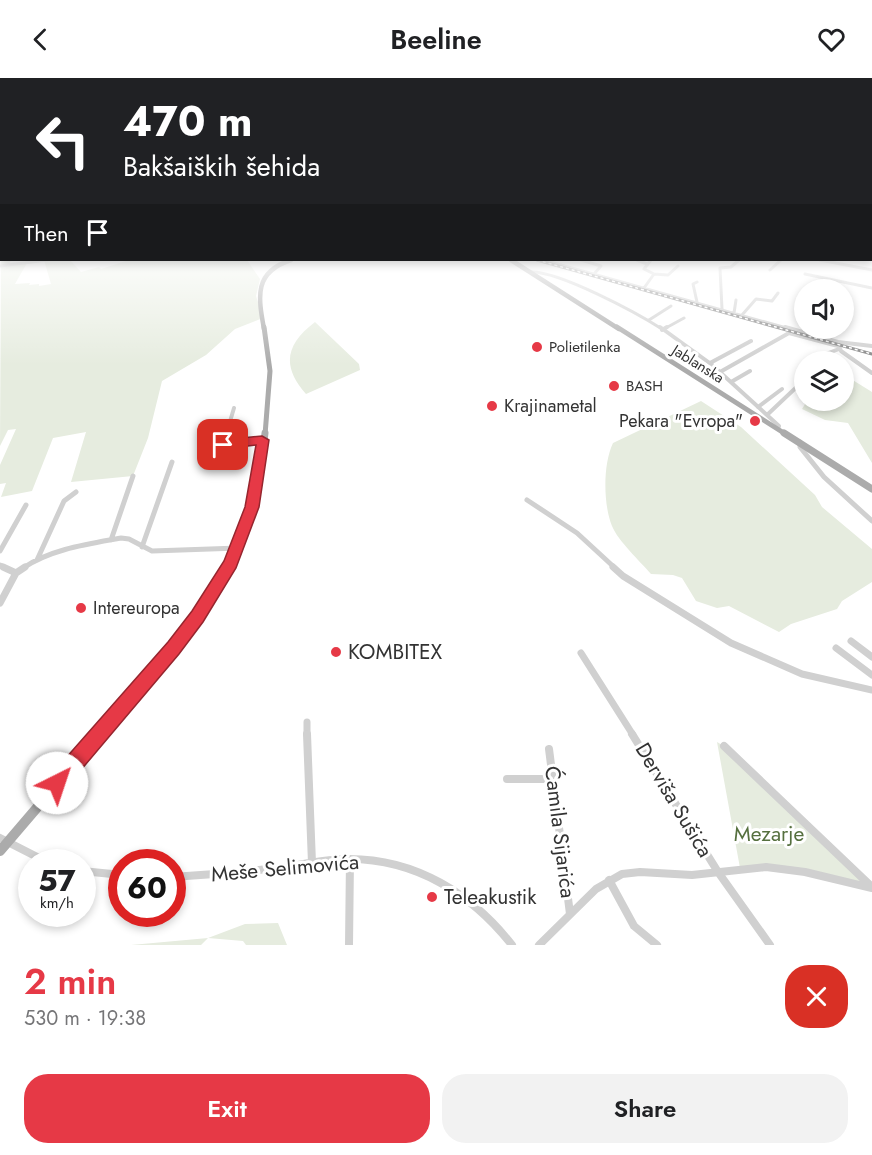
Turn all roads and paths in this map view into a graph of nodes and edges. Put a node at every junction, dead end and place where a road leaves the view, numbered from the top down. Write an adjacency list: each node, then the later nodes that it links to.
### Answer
1 (260, 284): 36 (main road)
2 (549, 284): 35 (main road, Jablanska)
3 (573, 284): 19 (street)
4 (631, 284): 9 (street)
5 (647, 284): 9 (street)
6 (693, 284): 13 (street)
7 (721, 284): 15 (street)
8 (855, 284): 10 (street)
9 (644, 288): 13 (street)
10 (872, 288)
11 (778, 293): 17 (street)
12 (736, 300): 16 (street)
13 (697, 302): 15 (street)
14 (671, 306): 19 (street)
15 (722, 309): 16 (street)
16 (734, 313): 17 (street)
17 (742, 315): 22 (street)
18 (684, 318): 20 (street)
19 (649, 321): 20 (street)
20 (662, 330): 25 (street)
21 (752, 341): 25 (street)
22 (839, 346): 23 (street); 24 (street); 27 (street); 28 (street)
23 (872, 346)
24 (828, 351)
25 (710, 363): 27 (street)
26 (750, 371): 29 (street)
27 (720, 372): 29 (street)
28 (872, 373)
29 (731, 382): 32 (street)
30 (782, 389): 32 (street)
31 (794, 391): 34 (street)
32 (758, 407): 34 (street)
33 (234, 408): 38 (street)
34 (767, 415): 35 (street)
35 (778, 429): 37 (main road, Jablanska)
36 (262, 440): 38 (street); 49 (main road)
37 (800, 442): 42 (main road, Jablanska); 46 (street)
38 (223, 445): 39 (street)
39 (201, 459)
40 (172, 462): 48 (street)
41 (133, 476): 47 (street)
42 (872, 489)
43 (76, 492): 51 (street)
44 (527, 500): 60 (street)
45 (26, 506): 50 (street)
46 (872, 521)
47 (111, 540): 48 (street); 51 (street)
48 (142, 547): 49 (street)
49 (239, 548): 66 (main road)
50 (0, 551)
51 (36, 561): 53 (street)
52 (0, 565): 53 (street)
53 (16, 573): 54 (street)
54 (0, 603)
55 (851, 640): 58 (street)
56 (836, 648): 59 (street)
57 (581, 652): 71 (street, Derviša Sušića)
58 (872, 657)
59 (872, 675)
60 (872, 690)
61 (307, 722): 70 (street)
62 (724, 746): 74 (street)
63 (549, 749): 64 (street, Ćamila Sijarića)
64 (554, 778): 65 (street); 75 (street, Ćamila Sijarića)
65 (507, 779)
66 (4, 841): 67 (street); 68 (main road)
67 (21, 849)
68 (0, 851)
69 (350, 859): 70 (street, Meše Selimovića); 76 (street); 77 (street, Meše Selimovića)
70 (312, 863): 72 (street, Meše Selimovića)
71 (718, 872): 73 (street); 74 (street); 80 (street, Derviša Sušića)
72 (186, 876)
73 (609, 880): 75 (street); 79 (street)
74 (872, 888)
75 (570, 915): 78 (street)
76 (349, 945)
77 (512, 945)
78 (539, 945)
79 (657, 945)
80 (770, 945)

